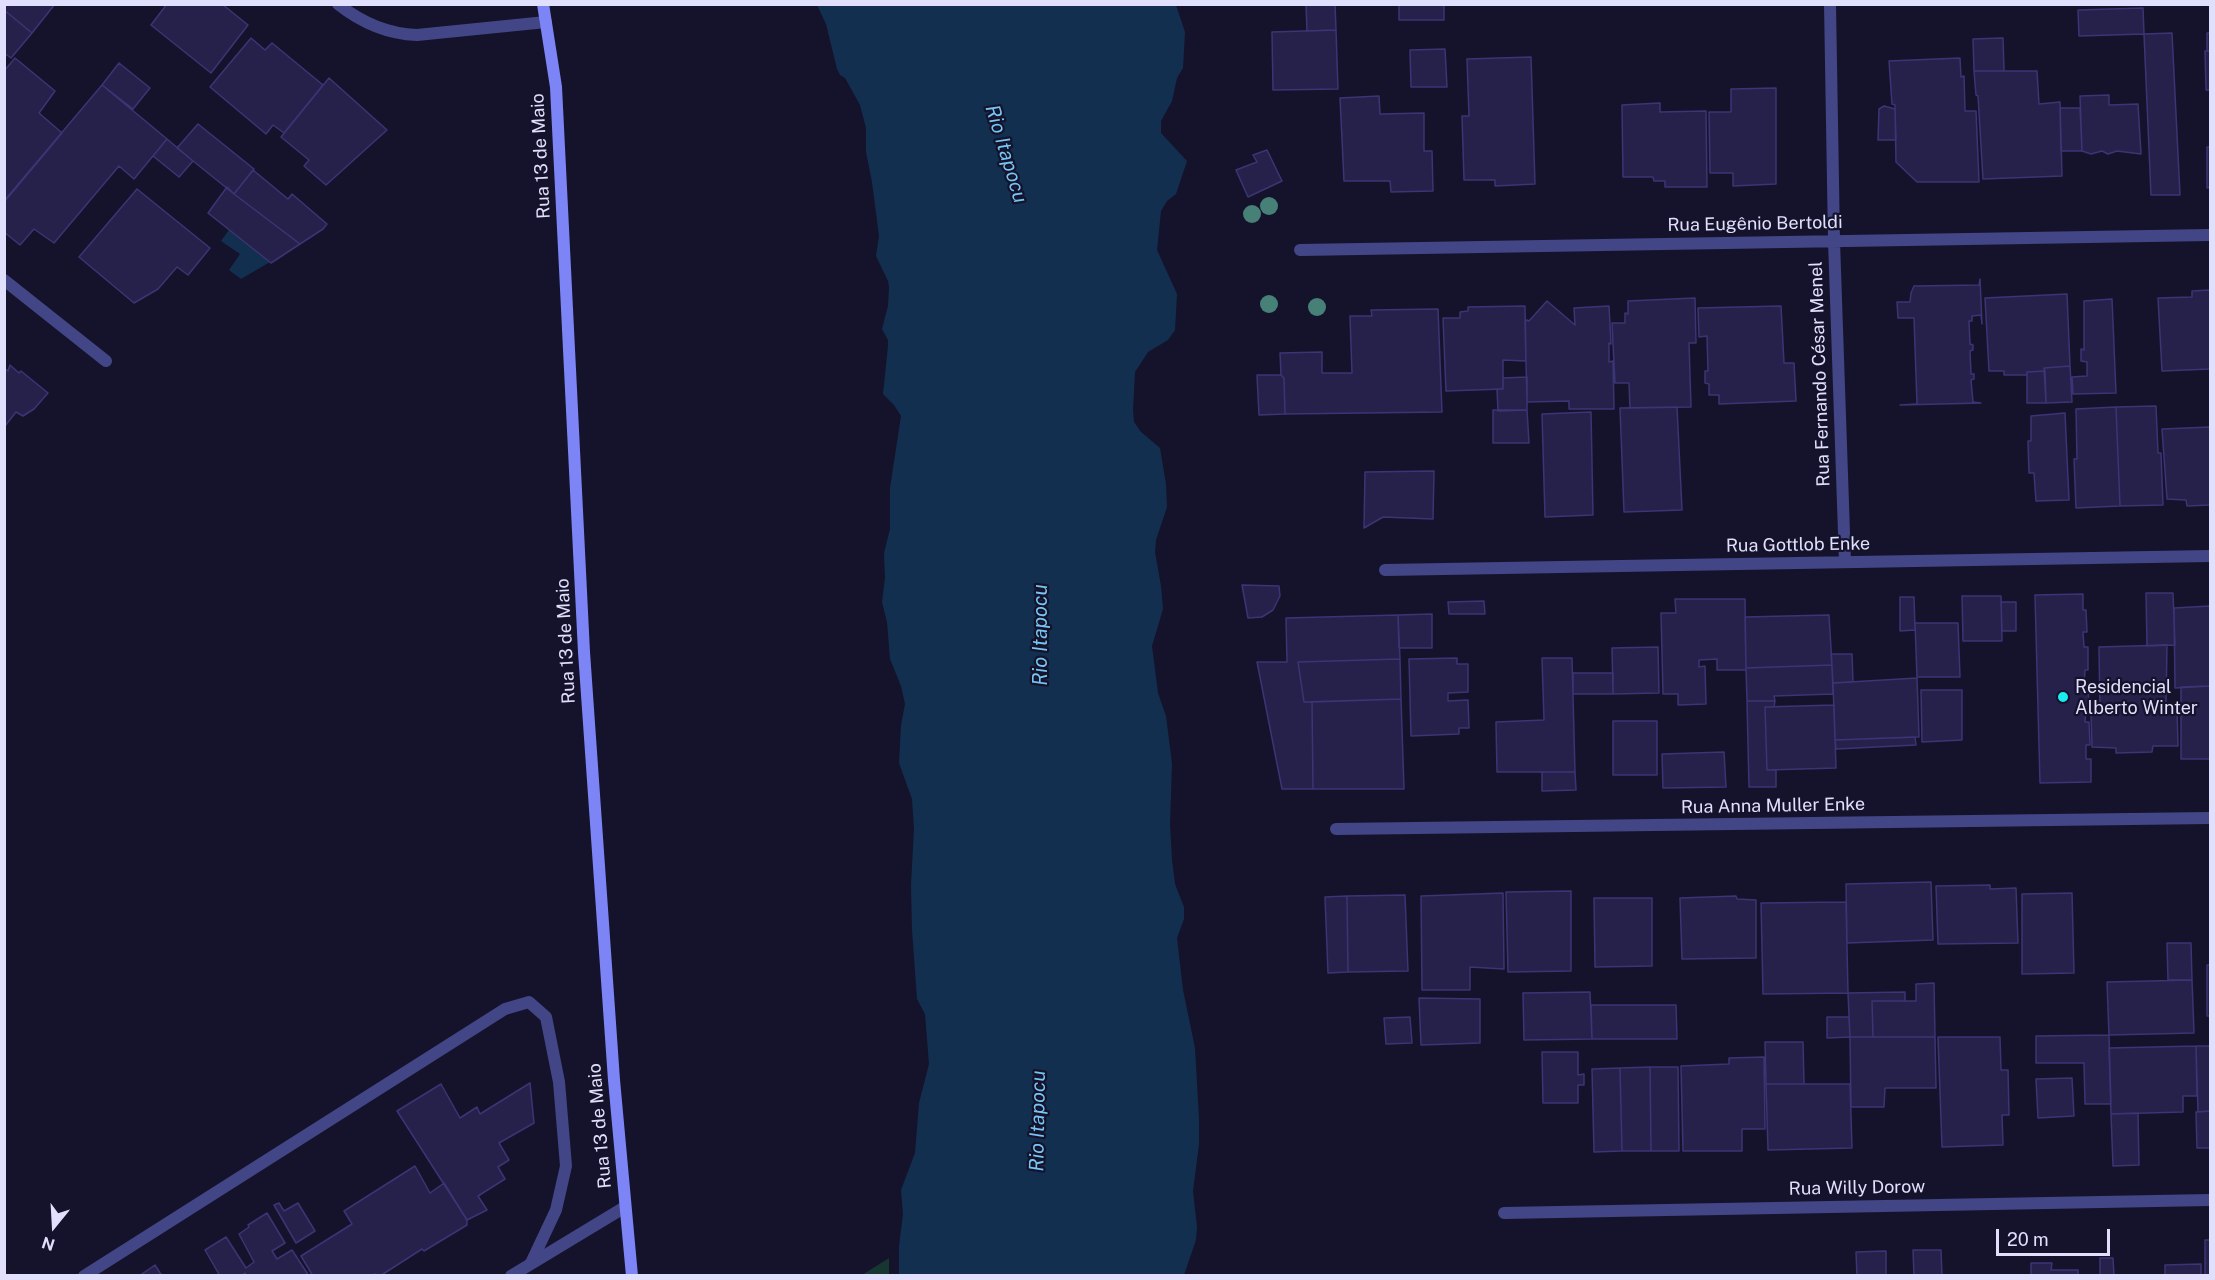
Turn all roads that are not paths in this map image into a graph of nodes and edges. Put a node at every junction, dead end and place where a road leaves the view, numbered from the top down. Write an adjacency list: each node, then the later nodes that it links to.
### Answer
1 (338, 4): 4 (street)
2 (543, 4): 4 (main road, Rua 13 de Maio)
3 (1830, 4): 6 (street, Rua Fernando César Menel)
4 (546, 22): 16 (main road, Rua 13 de Maio)
5 (2211, 235): 6 (street, Rua Eugênio Bertoldi)
6 (1834, 241): 7 (street, Rua Eugênio Bertoldi); 11 (street, Rua Fernando César Menel)
7 (1300, 250)
8 (4, 280): 9 (street)
9 (106, 361)
10 (2211, 556): 11 (street, Rua Gottlob Enke)
11 (1845, 562): 12 (street, Rua Gottlob Enke)
12 (1385, 570)
13 (2211, 818): 14 (street, Rua Anna Muller Enke)
14 (1336, 829)
15 (2211, 1200): 17 (street, Rua Willy Dorow)
16 (625, 1207): 18 (street); 21 (main road, Rua 13 de Maio)
17 (1504, 1213)
18 (531, 1263): 19 (street); 20 (street)
19 (84, 1275)
20 (511, 1275)
21 (632, 1275)

